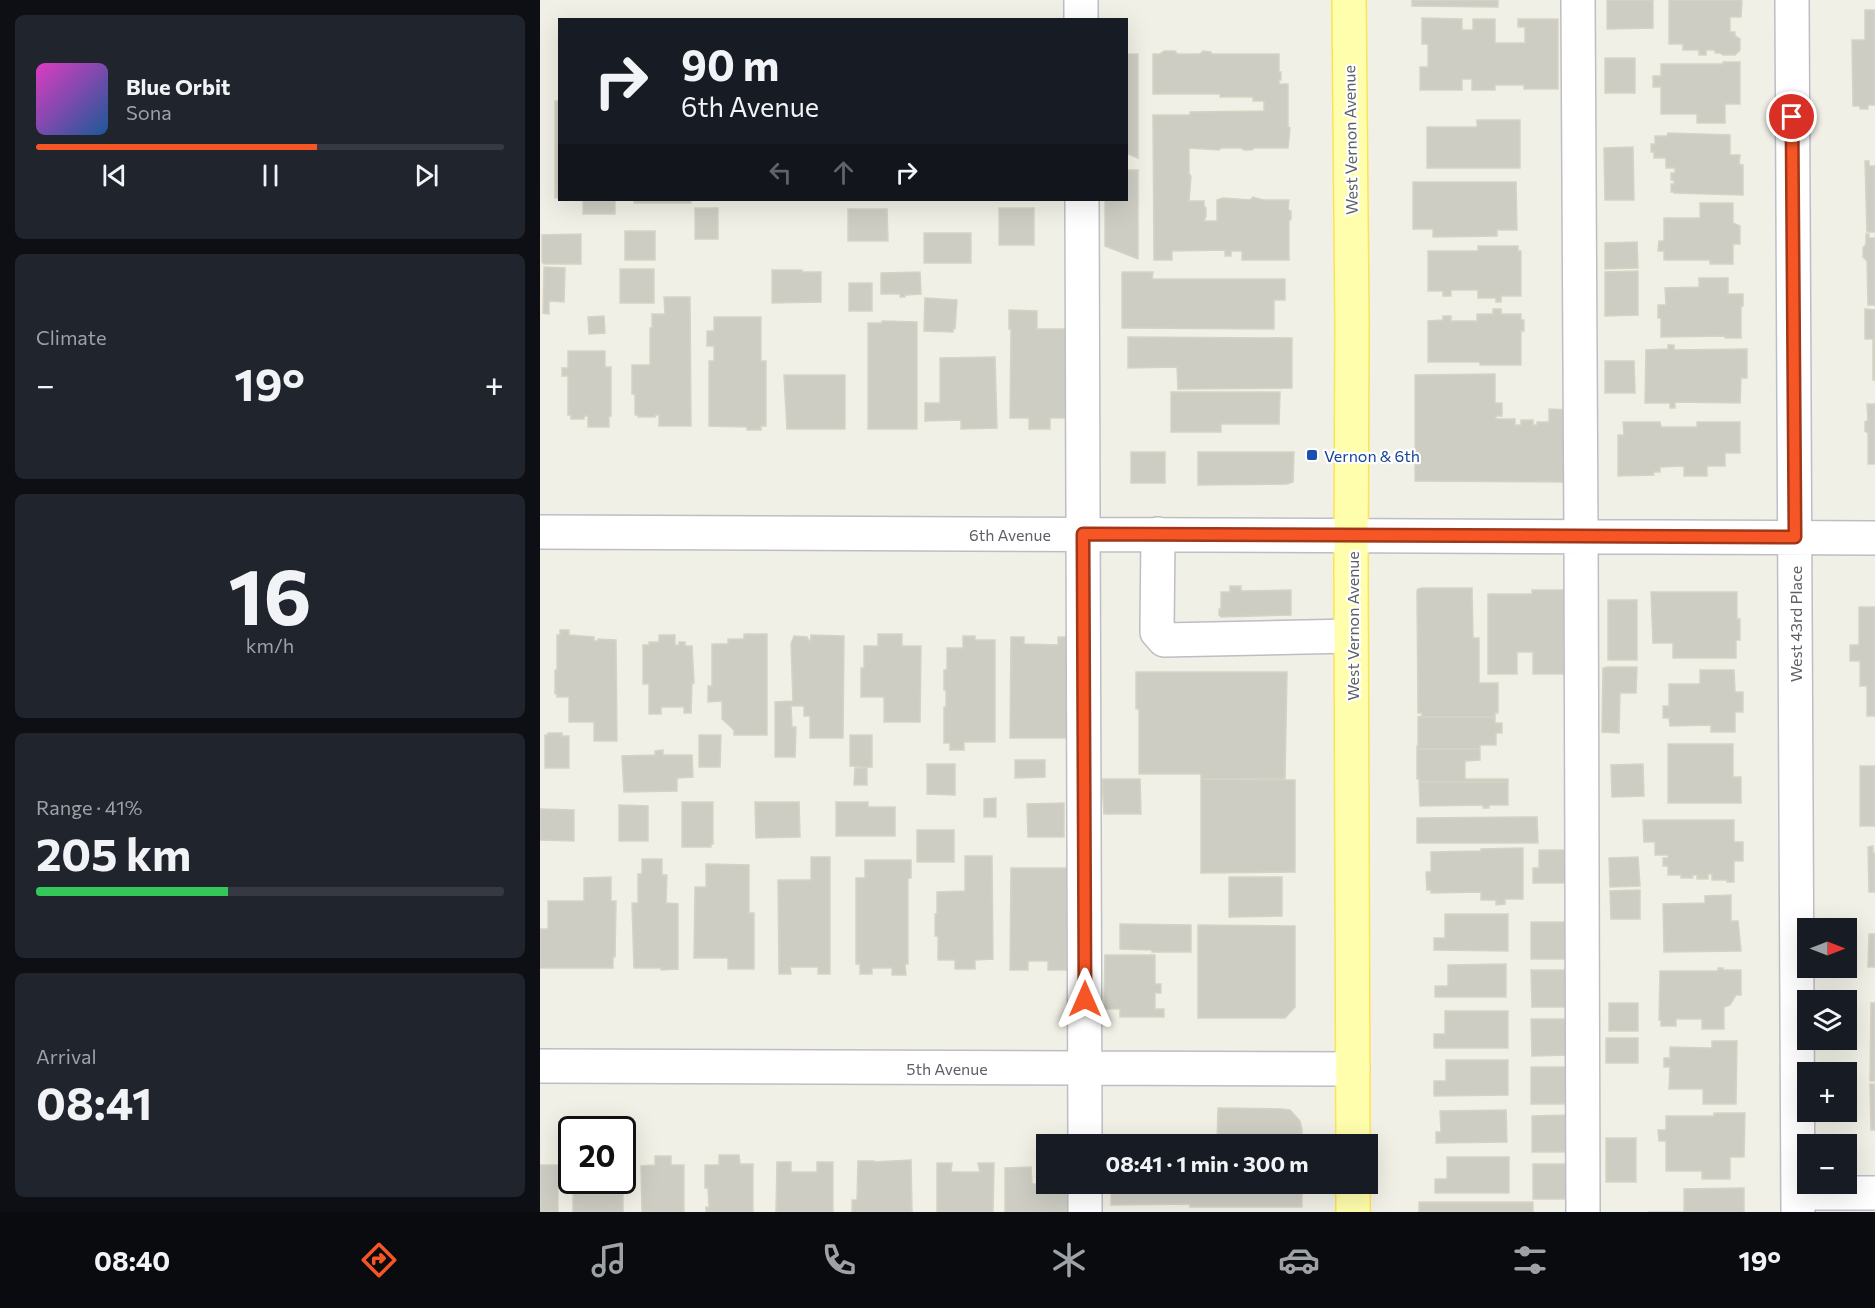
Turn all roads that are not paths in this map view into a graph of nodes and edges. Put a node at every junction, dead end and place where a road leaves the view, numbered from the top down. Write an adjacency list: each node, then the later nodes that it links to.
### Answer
1 (1081, 0): 5 (street)
2 (1349, 0): 10 (main road, West Vernon Avenue)
3 (1578, 0): 11 (street)
4 (1792, 0): 12 (street, West 43rd Place)
5 (1081, 18)
6 (1082, 201): 8 (street)
7 (540, 532): 8 (street, 6th Avenue)
8 (1083, 534): 9 (street, 6th Avenue); 16 (street)
9 (1158, 534): 10 (street, 6th Avenue); 14 (street)
10 (1351, 535): 11 (street, 6th Avenue); 14 (main road, West Vernon Avenue)
11 (1581, 536): 12 (street, 6th Avenue); 26 (street)
12 (1795, 537): 13 (street, 6th Avenue); 23 (street, West 43rd Place)
13 (1875, 538)
14 (1351, 636): 17 (main road, West Vernon Avenue)
15 (540, 1066): 16 (street, 5th Avenue)
16 (1085, 1068): 17 (street, 5th Avenue); 18 (street)
17 (1353, 1069): 19 (main road, West Vernon Avenue)
18 (1085, 1134)
19 (1353, 1134)
20 (1875, 1193): 23 (street)
21 (1085, 1194): 24 (street)
22 (1353, 1194): 25 (main road)
23 (1798, 1202)
24 (1085, 1212)
25 (1353, 1212)
26 (1582, 1212)

